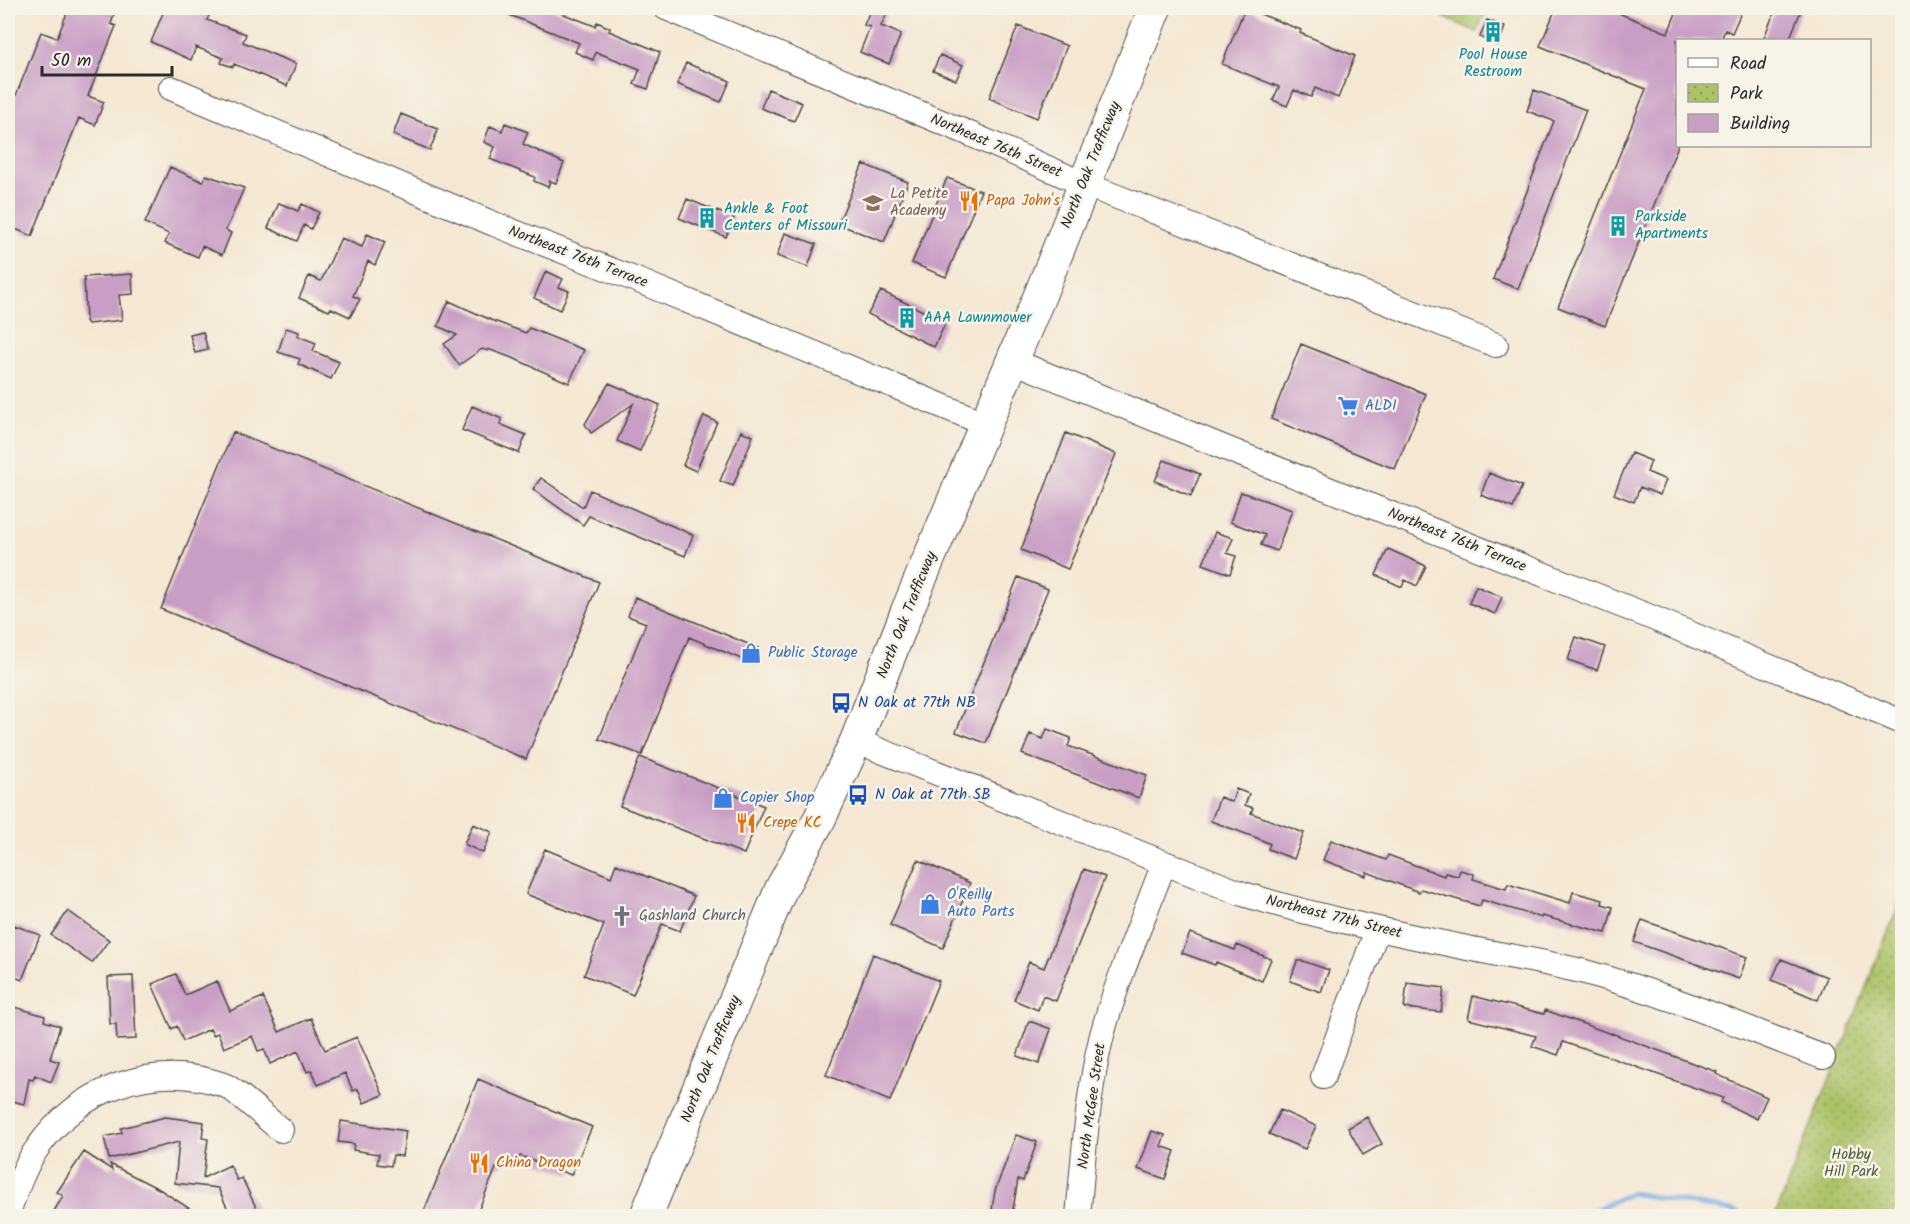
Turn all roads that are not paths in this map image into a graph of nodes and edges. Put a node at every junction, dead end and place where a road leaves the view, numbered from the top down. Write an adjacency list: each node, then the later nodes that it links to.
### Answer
1 (666, 8): 4 (street, Northeast 76th Street)
2 (1155, 8): 4 (main road, North Oak Trafficway)
3 (171, 88): 7 (street, Northeast 76th Terrace)
4 (1084, 184): 5 (street, Northeast 76th Street); 6 (main road, North Oak Trafficway)
5 (1496, 345)
6 (1011, 360): 7 (main road, North Oak Trafficway); 8 (street, Northeast 76th Terrace)
7 (986, 424): 9 (main road, North Oak Trafficway)
8 (1902, 722)
9 (856, 741): 10 (street, Northeast 77th Street); 16 (main road, North Oak Trafficway)
10 (1164, 863): 11 (street, Northeast 77th Street); 17 (street, North McGee Street)
11 (1377, 930): 12 (street, Northeast 77th Street); 13 (street)
12 (1823, 1057)
13 (1323, 1077)
14 (281, 1130): 15 (street)
15 (8, 1212)
16 (646, 1216)
17 (1078, 1216)

